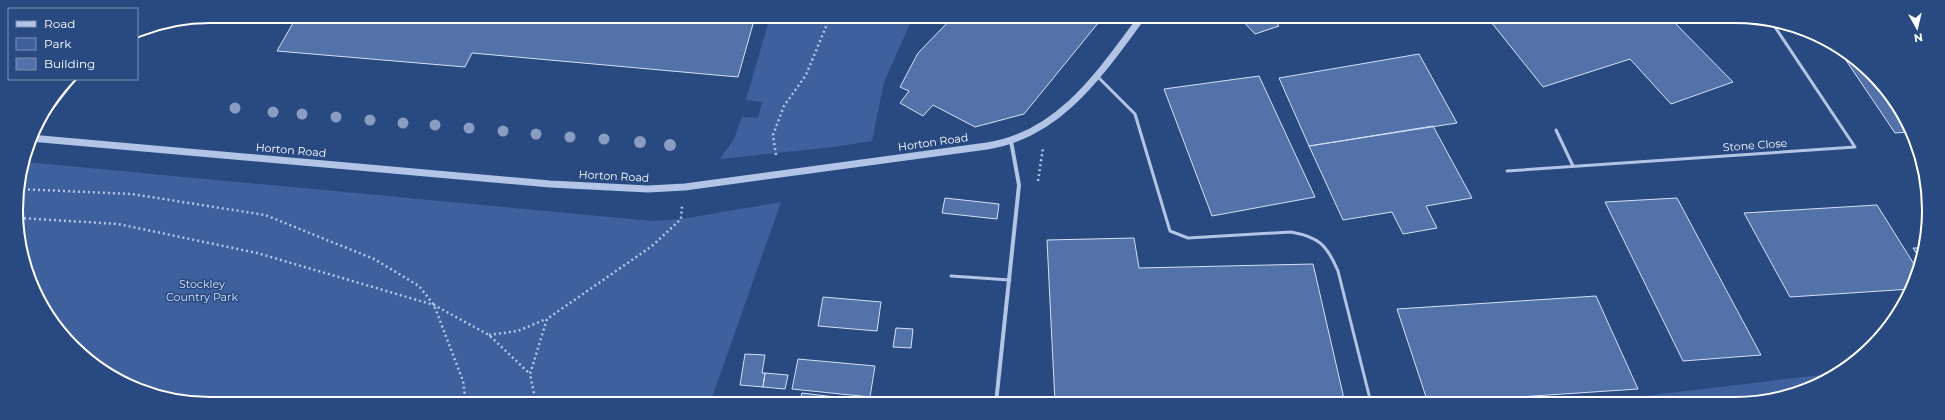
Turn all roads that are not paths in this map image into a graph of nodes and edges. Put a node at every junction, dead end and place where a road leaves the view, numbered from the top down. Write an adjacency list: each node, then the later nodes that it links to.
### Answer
1 (1137, 23): 3 (street, Horton Road)
2 (1775, 28): 7 (lane, Stone Close)
3 (1097, 76): 6 (street, Horton Road); 12 (lane)
4 (1556, 130): 7 (lane)
5 (37, 138): 6 (street, Horton Road)
6 (1011, 141): 10 (street)
7 (1573, 166): 8 (lane, Stone Close)
8 (1507, 171)
9 (951, 276): 10 (lane)
10 (1010, 280): 11 (street)
11 (997, 397)
12 (1370, 397)

